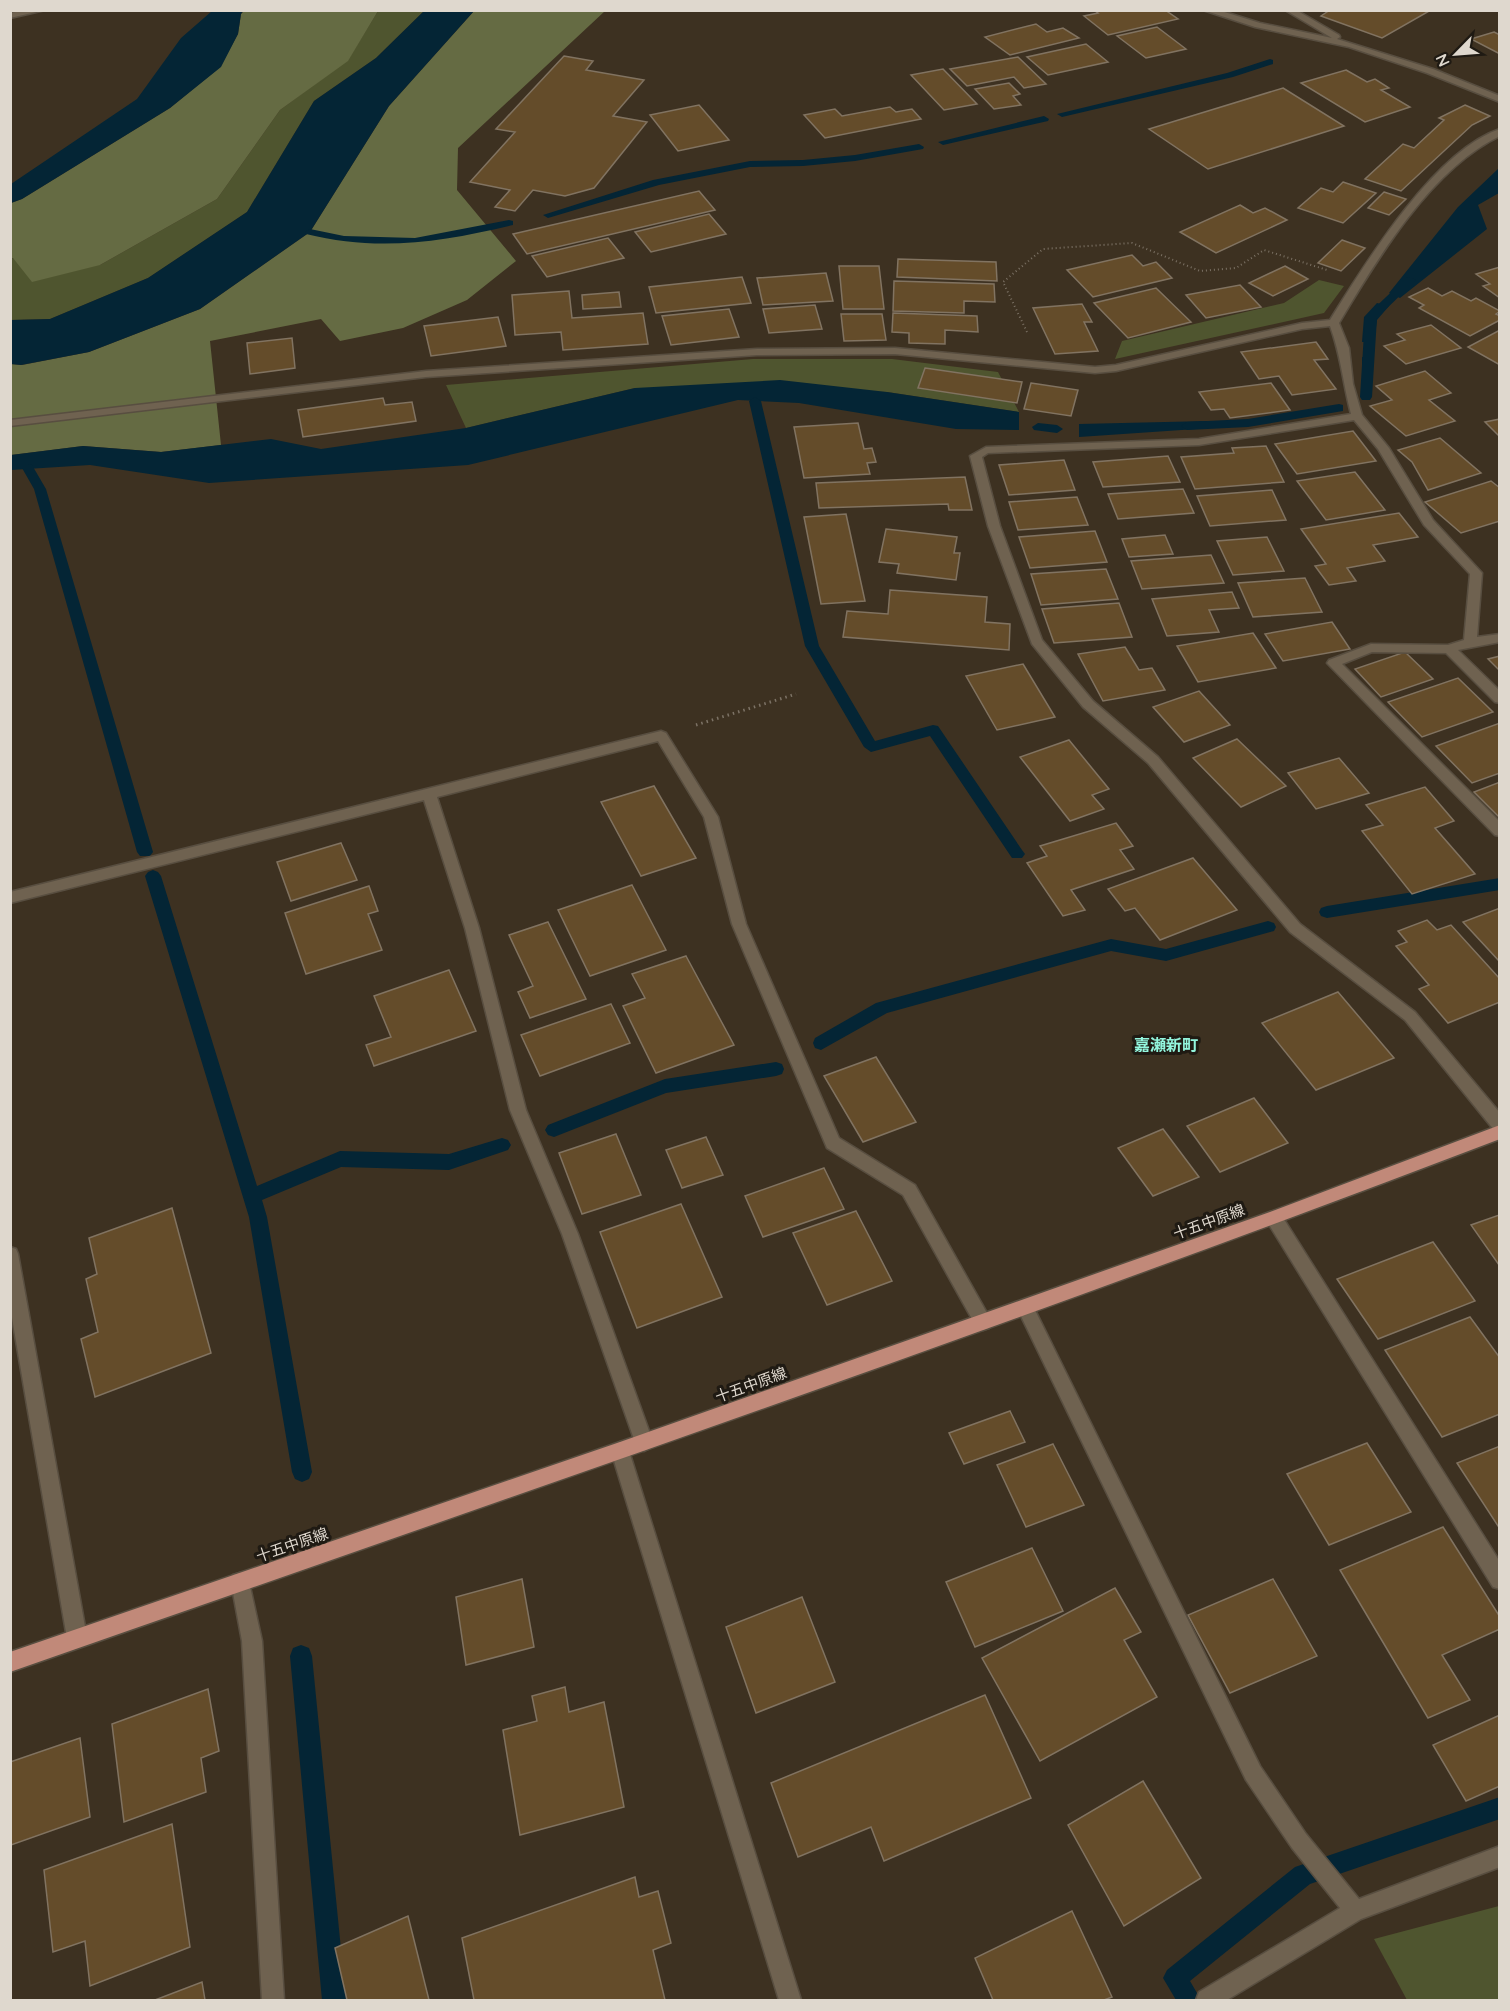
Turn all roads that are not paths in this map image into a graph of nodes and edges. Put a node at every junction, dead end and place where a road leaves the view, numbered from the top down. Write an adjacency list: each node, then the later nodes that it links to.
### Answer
1 (41, 10): 4 (street)
2 (1207, 10): 5 (street)
3 (1289, 10): 5 (street)
4 (10, 16)
5 (1351, 45): 6 (street)
6 (1500, 99)
7 (1500, 132): 8 (street)
8 (1334, 323): 9 (street); 10 (street)
9 (1357, 416): 12 (street); 18 (street)
10 (10, 423)
11 (1500, 638): 12 (street)
12 (1470, 642): 13 (street)
13 (1449, 649): 14 (street); 16 (street)
14 (1500, 699)
15 (429, 794): 17 (street); 23 (street); 24 (street)
16 (1500, 831)
17 (10, 898)
18 (1500, 1125)
19 (1500, 1132): 20 (main road, 十五中原線)
20 (1274, 1218): 22 (main road, 十五中原線); 26 (street)
21 (10, 1254): 28 (street)
22 (1025, 1307): 23 (main road, 十五中原線); 31 (street)
23 (983, 1322): 24 (main road, 十五中原線)
24 (644, 1442): 25 (main road, 十五中原線)
25 (620, 1451): 27 (main road, 十五中原線); 34 (street)
26 (1500, 1580)
27 (240, 1582): 28 (main road, 十五中原線); 33 (street)
28 (77, 1638): 29 (main road, 十五中原線)
29 (10, 1662)
30 (1500, 1856): 31 (street)
31 (1355, 1911): 32 (street)
32 (1214, 1996)
33 (273, 2001)
34 (790, 2001)

